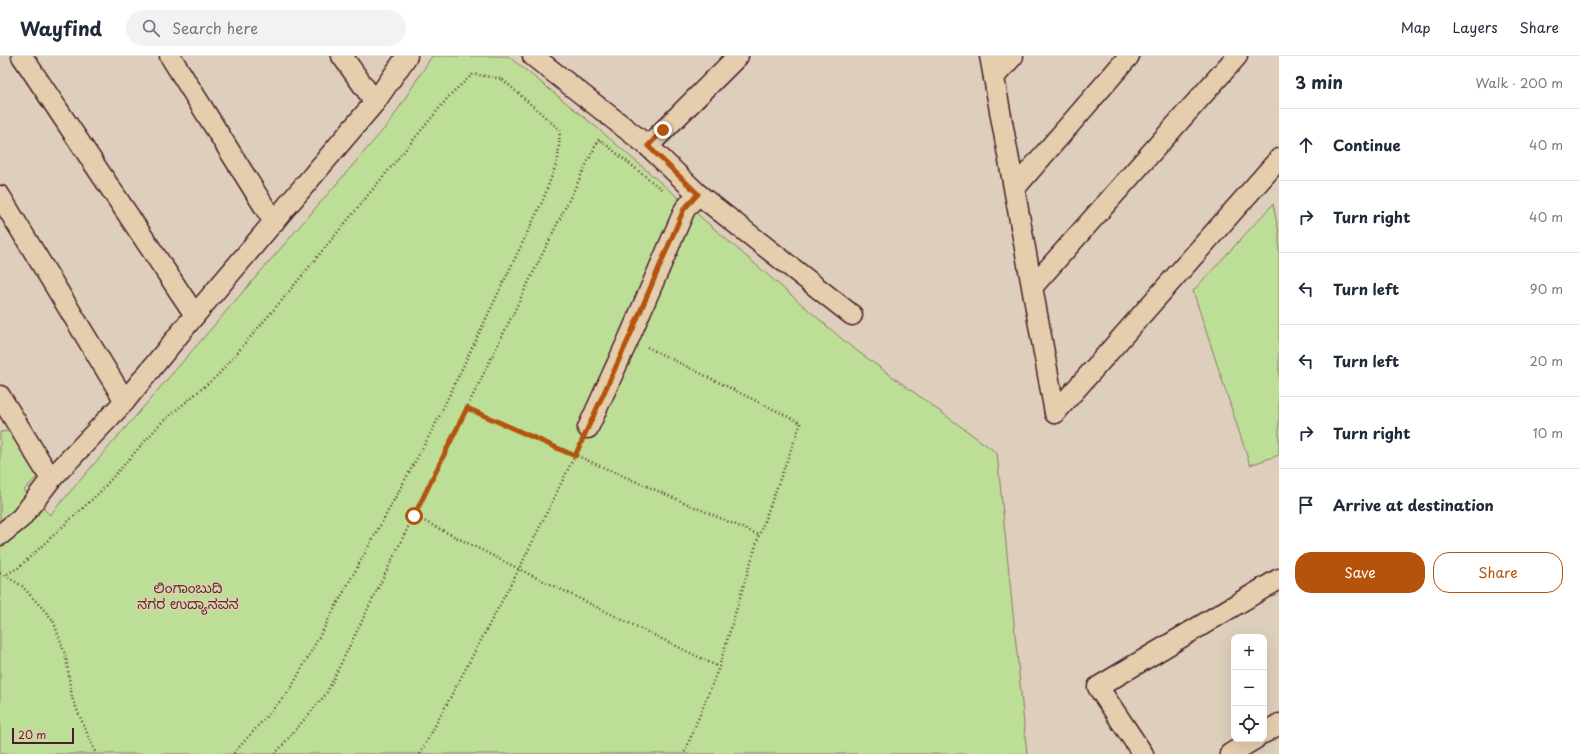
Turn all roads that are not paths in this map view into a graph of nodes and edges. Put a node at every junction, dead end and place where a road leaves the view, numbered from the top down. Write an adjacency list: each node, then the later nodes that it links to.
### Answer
1 (22, 56): 20 (street)
2 (170, 56): 18 (street)
3 (342, 56): 12 (street)
4 (407, 56): 12 (street)
5 (533, 56): 13 (street)
6 (738, 56): 13 (street)
7 (990, 56): 11 (street)
8 (1013, 56): 11 (street)
9 (1129, 56): 15 (street)
10 (1237, 56): 19 (street)
11 (994, 77): 15 (street)
12 (375, 102): 18 (street)
13 (648, 146): 16 (street)
14 (1279, 159): 19 (street)
15 (1015, 188): 19 (street)
16 (698, 194): 21 (street); 24 (street)
17 (0, 196): 23 (street)
18 (274, 222): 20 (street)
19 (1033, 286)
20 (194, 314): 23 (street)
21 (852, 315)
22 (0, 396): 25 (street)
23 (125, 401): 25 (street)
24 (588, 428)
25 (46, 486): 26 (street)
26 (0, 535)
27 (1279, 579): 31 (street)
28 (1279, 724): 29 (street)
29 (1267, 732)
30 (1250, 742): 32 (street)
31 (1143, 754)
32 (1230, 754)

